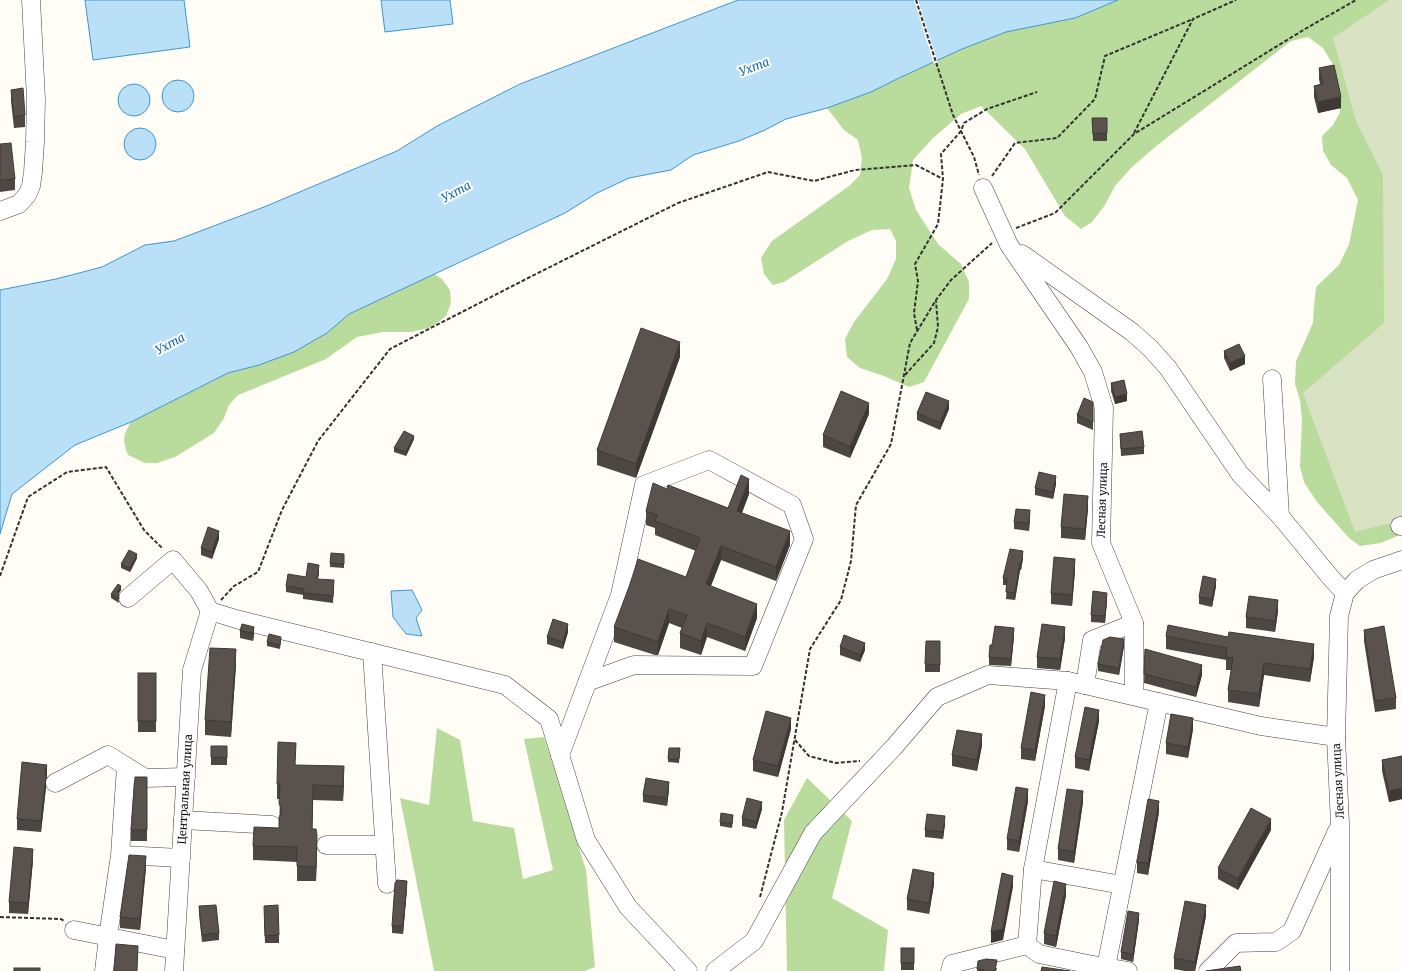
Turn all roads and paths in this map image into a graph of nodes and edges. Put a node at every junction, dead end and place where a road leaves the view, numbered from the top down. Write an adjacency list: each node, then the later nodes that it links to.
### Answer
1 (31, 0): 11 (street)
2 (916, 0): 7 (path)
3 (1236, 0): 5 (path)
4 (1356, 0): 8 (path)
5 (1193, 19): 8 (path); 10 (path)
6 (1038, 92): 7 (path)
7 (961, 131): 9 (path); 10 (path)
8 (1134, 134): 12 (path)
9 (943, 179): 14 (path); 23 (path)
10 (983, 188): 12 (street, Лесная улица)
11 (0, 211)
12 (1007, 239): 13 (path); 17 (street); 24 (street, Лесная улица)
13 (936, 300): 14 (path); 15 (path)
14 (917, 330): 15 (path)
15 (904, 375): 31 (path)
16 (1272, 379): 17 (street)
17 (1280, 516): 21 (street)
18 (1400, 557): 21 (street)
19 (173, 560): 20 (path); 22 (street); 23 (street)
20 (0, 576)
21 (1345, 593): 30 (street, Лесная улица)
22 (128, 598)
23 (210, 611): 25 (street); 35 (street, Центральная улица)
24 (1134, 623): 27 (street); 28 (street, Лесная улица)
25 (372, 652): 32 (street); 41 (street)
26 (588, 682): 26 (street); 32 (street)
27 (1077, 683): 28 (street); 44 (street); 57 (street)
28 (1134, 696): 29 (street)
29 (1159, 702): 30 (street); 46 (street)
30 (1336, 737): 38 (street, Лесная улица)
31 (795, 739): 33 (path); 47 (path)
32 (560, 755): 56 (street)
33 (867, 761)
34 (126, 766): 35 (street); 36 (street); 42 (street)
35 (186, 777): 37 (street, Центральная улица)
36 (55, 783)
37 (183, 820): 39 (street); 43 (street, Центральная улица)
38 (1340, 824): 60 (street); 61 (street, Лесная улица)
39 (272, 825)
40 (326, 845): 41 (street)
41 (384, 845): 45 (street)
42 (120, 855): 43 (street); 50 (street)
43 (181, 858): 52 (street, Центральная улица)
44 (1033, 869): 46 (street); 51 (street)
45 (387, 884)
46 (1122, 885): 53 (street)
47 (760, 897)
48 (0, 917): 49 (path)
49 (74, 930): 50 (street)
50 (108, 937): 52 (street); 54 (street)
51 (1027, 945): 53 (street); 58 (street)
52 (175, 950): 55 (street, Центральная улица)
53 (1106, 967): 59 (street)
54 (104, 971)
55 (174, 971)
56 (688, 971)
57 (715, 971)
58 (950, 971)
59 (1128, 971)
60 (1208, 971)
61 (1340, 971)

